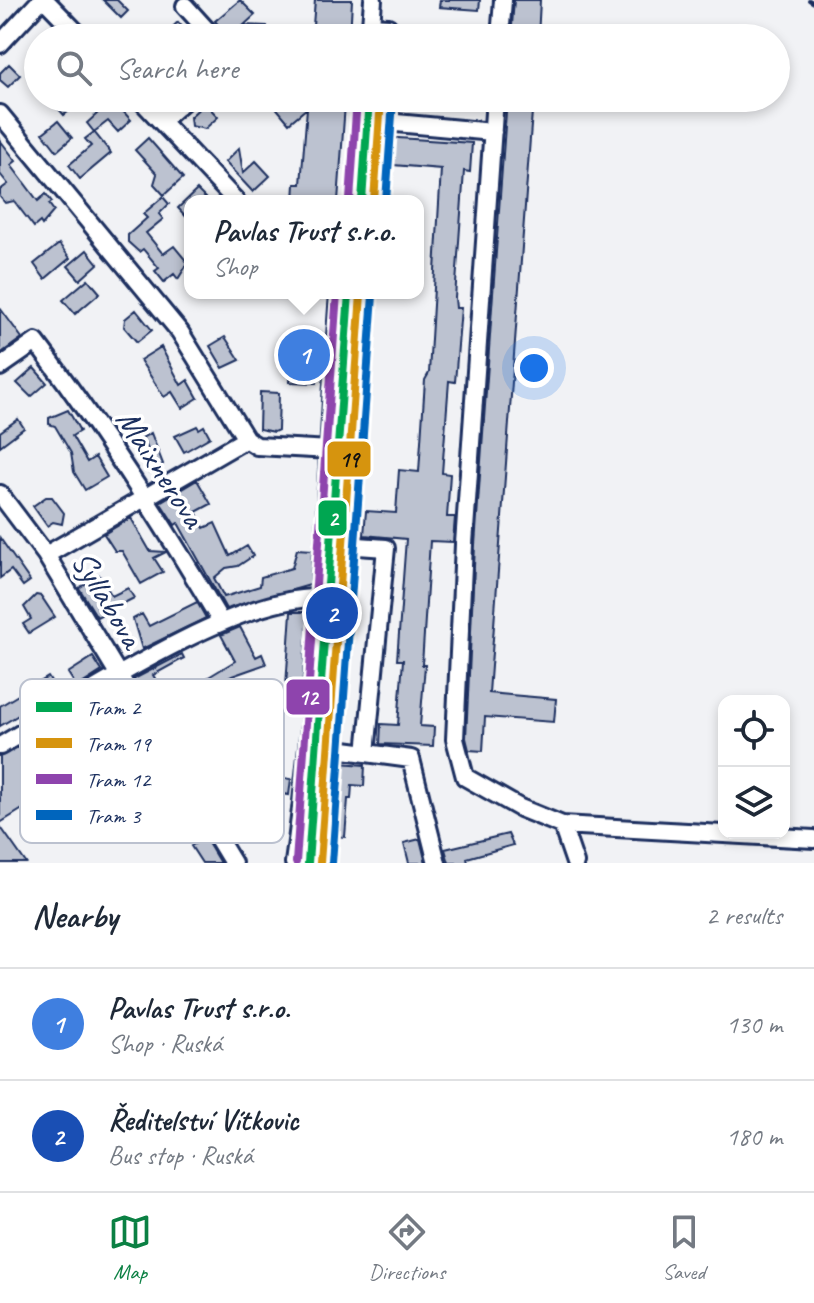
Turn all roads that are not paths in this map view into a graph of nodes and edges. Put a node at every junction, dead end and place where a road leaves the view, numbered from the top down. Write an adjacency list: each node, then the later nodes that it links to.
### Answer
1 (43, 0): 5 (street); 9 (street)
2 (373, 0): 7 (street)
3 (503, 0): 8 (street)
4 (185, 6): 6 (street)
5 (68, 24)
6 (201, 24)
7 (372, 24)
8 (501, 24)
9 (0, 44)
10 (152, 112): 17 (street)
11 (171, 112): 17 (street)
12 (365, 112): 16 (street)
13 (388, 112): 18 (street)
14 (494, 112): 19 (street)
15 (0, 114): 25 (street)
16 (364, 120): 18 (street); 21 (street)
17 (161, 121): 20 (street)
18 (385, 122): 19 (street)
19 (493, 132): 40 (street)
20 (230, 195)
21 (358, 195)
22 (339, 299): 26 (street)
23 (361, 299): 29 (street)
24 (0, 367): 28 (street, Maixnerova)
25 (246, 439): 26 (street); 28 (street)
26 (331, 450): 31 (street)
27 (0, 494): 30 (street, Syllabova)
28 (146, 496): 30 (street); 32 (street, Maixnerova)
29 (344, 545): 38 (street); 39 (street)
30 (46, 555): 33 (street, Syllabova)
31 (321, 598): 32 (street); 44 (street)
32 (221, 622): 33 (street)
33 (119, 676): 34 (street); 35 (street, Syllabova)
34 (114, 679)
35 (121, 679)
36 (20, 734): 37 (street)
37 (0, 746)
38 (329, 748): 39 (street); 45 (street)
39 (366, 753): 46 (street)
40 (562, 825): 41 (street); 47 (street)
41 (814, 839)
42 (221, 843): 43 (street, Syllabova)
43 (233, 863)
44 (294, 863)
45 (319, 863)
46 (437, 863)
47 (575, 863)

